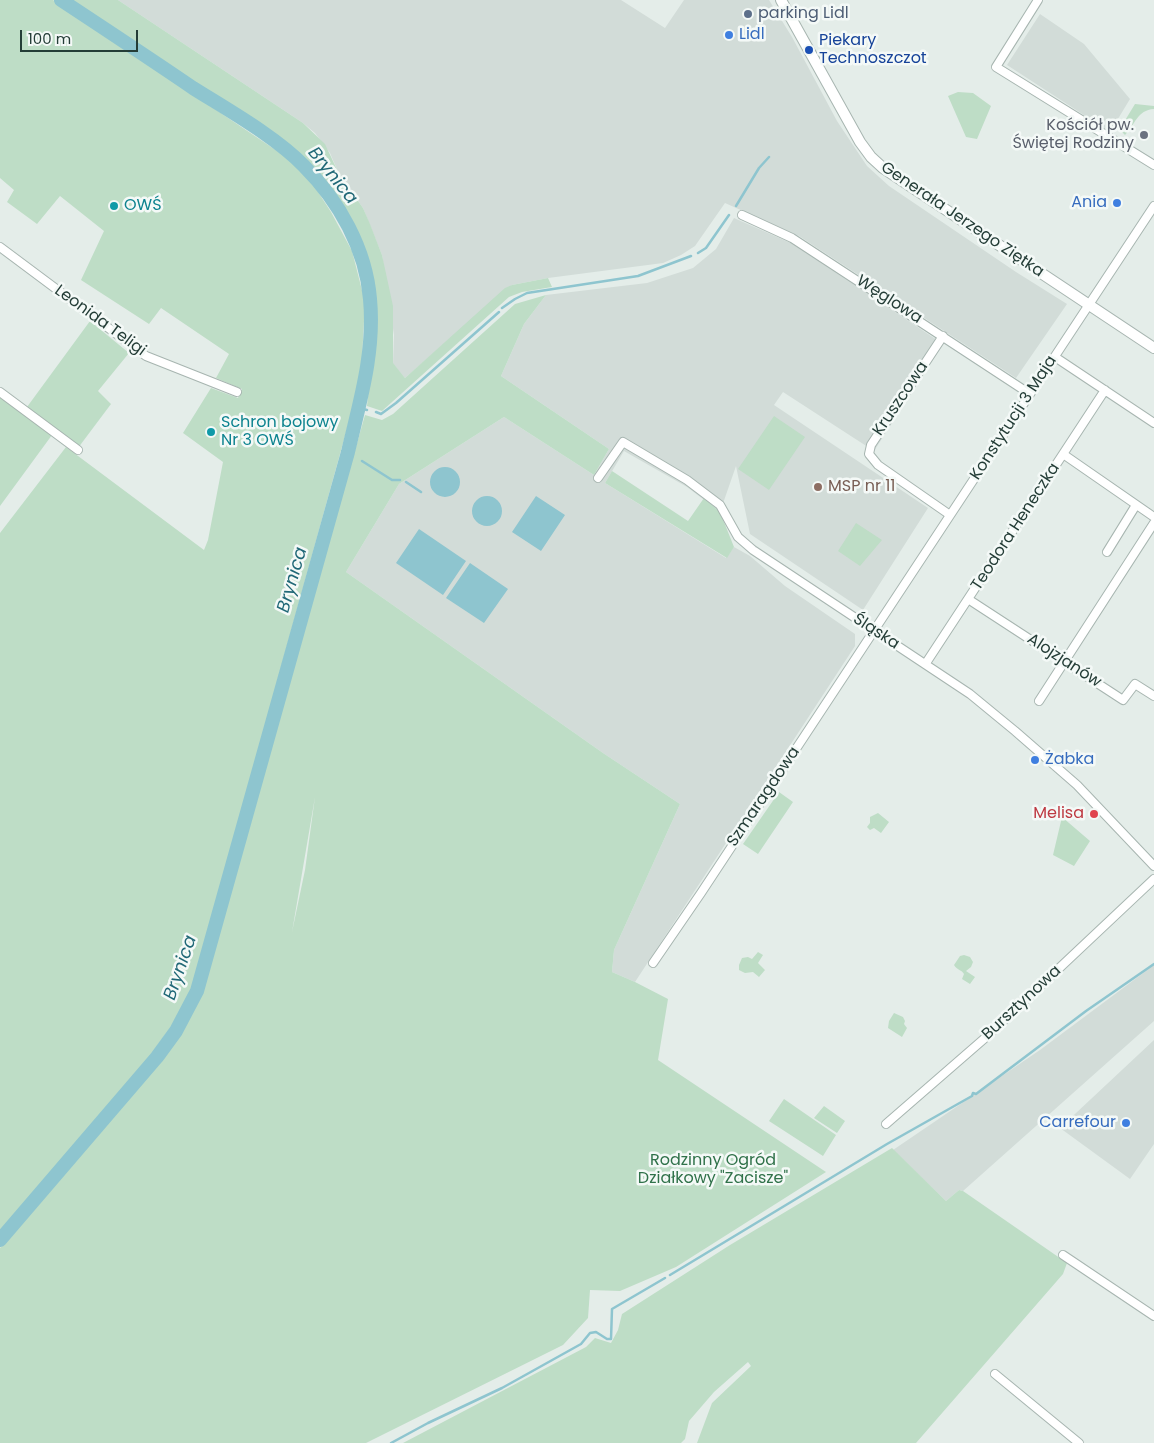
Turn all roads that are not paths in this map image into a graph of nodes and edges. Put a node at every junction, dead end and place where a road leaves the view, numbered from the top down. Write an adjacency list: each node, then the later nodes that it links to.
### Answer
1 (781, 0): 7 (street, Generała Jerzego Ziętka)
2 (1038, 0): 3 (street)
3 (1154, 165)
4 (1154, 206): 7 (street, Konstytucji 3 Maja)
5 (742, 215): 8 (street, Węglowa)
6 (0, 247): 13 (street, Leonida Teligi)
7 (1089, 306): 9 (street, Generała Jerzego Ziętka); 10 (street, Konstytucji 3 Maja)
8 (944, 336): 14 (street, Węglowa); 20 (street, Kruszcowa)
9 (1154, 348)
10 (1055, 357): 11 (street); 14 (street, Konstytucji 3 Maja)
11 (1105, 390): 15 (street); 17 (street, Teodora Heneczka)
12 (0, 392): 16 (street)
13 (236, 392)
14 (1030, 394): 20 (street, Konstytucji 3 Maja)
15 (1154, 423)
16 (78, 450)
17 (1063, 454): 19 (street); 24 (street, Teodora Heneczka)
18 (598, 478): 25 (street, Śląska)
19 (1136, 505): 21 (street); 23 (street)
20 (950, 515): 25 (street, Konstytucji 3 Maja)
21 (1154, 517)
22 (1154, 523): 26 (street)
23 (1107, 552)
24 (968, 599): 26 (street, Alojzjanów); 27 (street, Teodora Heneczka)
25 (874, 631): 27 (street, Śląska); 32 (street, Szmaragdowa)
26 (1065, 662): 28 (street, Alojzjanów); 29 (street)
27 (926, 664): 30 (street, Śląska)
28 (1154, 696)
29 (1039, 701)
30 (1154, 866)
31 (1154, 879): 33 (street, Bursztynowa)
32 (653, 964)
33 (886, 1124)
34 (1063, 1255): 35 (street)
35 (1154, 1316)
36 (995, 1374): 37 (street)
37 (1079, 1443)

